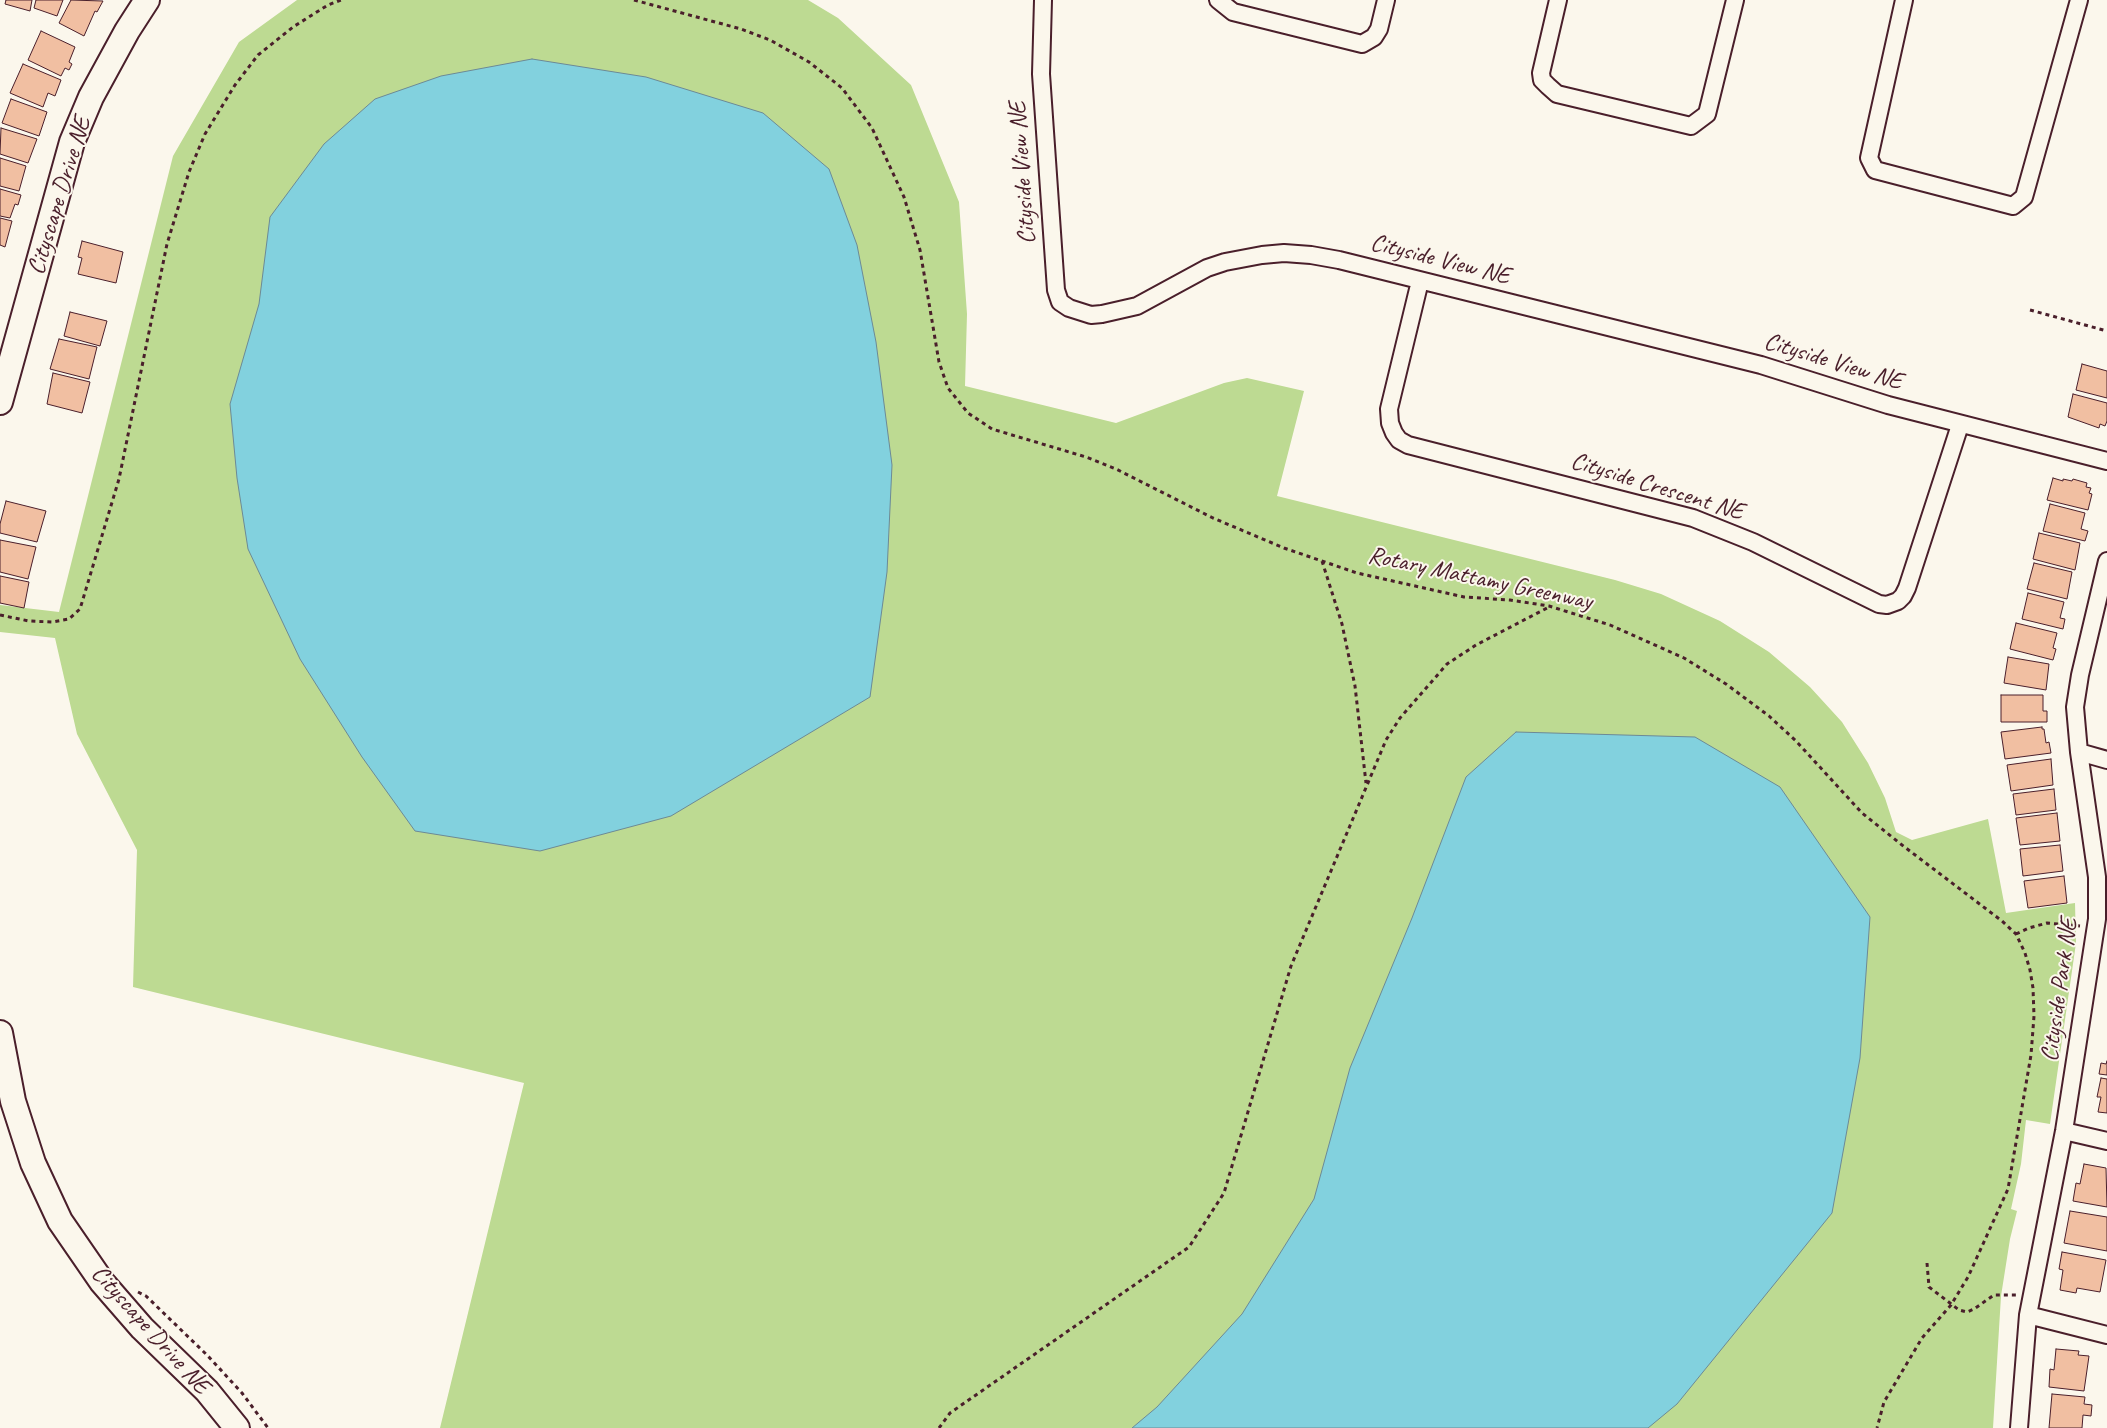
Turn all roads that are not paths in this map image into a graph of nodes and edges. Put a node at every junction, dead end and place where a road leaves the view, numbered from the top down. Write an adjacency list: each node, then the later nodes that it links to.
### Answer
1 (147, 0): 10 (street, Cityscape Drive NE)
2 (1043, 0): 9 (street, Cityside View NE)
3 (1218, 0): 4 (street)
4 (1386, 0)
5 (1558, 0): 6 (street)
6 (1734, 0)
7 (1904, 0): 8 (street)
8 (2078, 0)
9 (1420, 281): 11 (street, Cityside View NE); 11 (street, Cityside Crescent NE)
10 (0, 402)
11 (1960, 425): 12 (street, Cityside View NE)
12 (2107, 461)
13 (2107, 561): 14 (street, Cityside Park NE)
14 (2080, 752): 15 (street); 16 (street, Cityside Park NE)
15 (2107, 760)
16 (2100, 948): 18 (street, Cityside Park NE)
17 (0, 1033): 22 (street, Cityscape Drive NE)
18 (2064, 1131): 19 (street); 20 (street, Cityside Park NE)
19 (2107, 1141)
20 (2028, 1315): 21 (street); 23 (street, Cityside Park NE)
21 (2107, 1335)
22 (237, 1428)
23 (2019, 1428)

